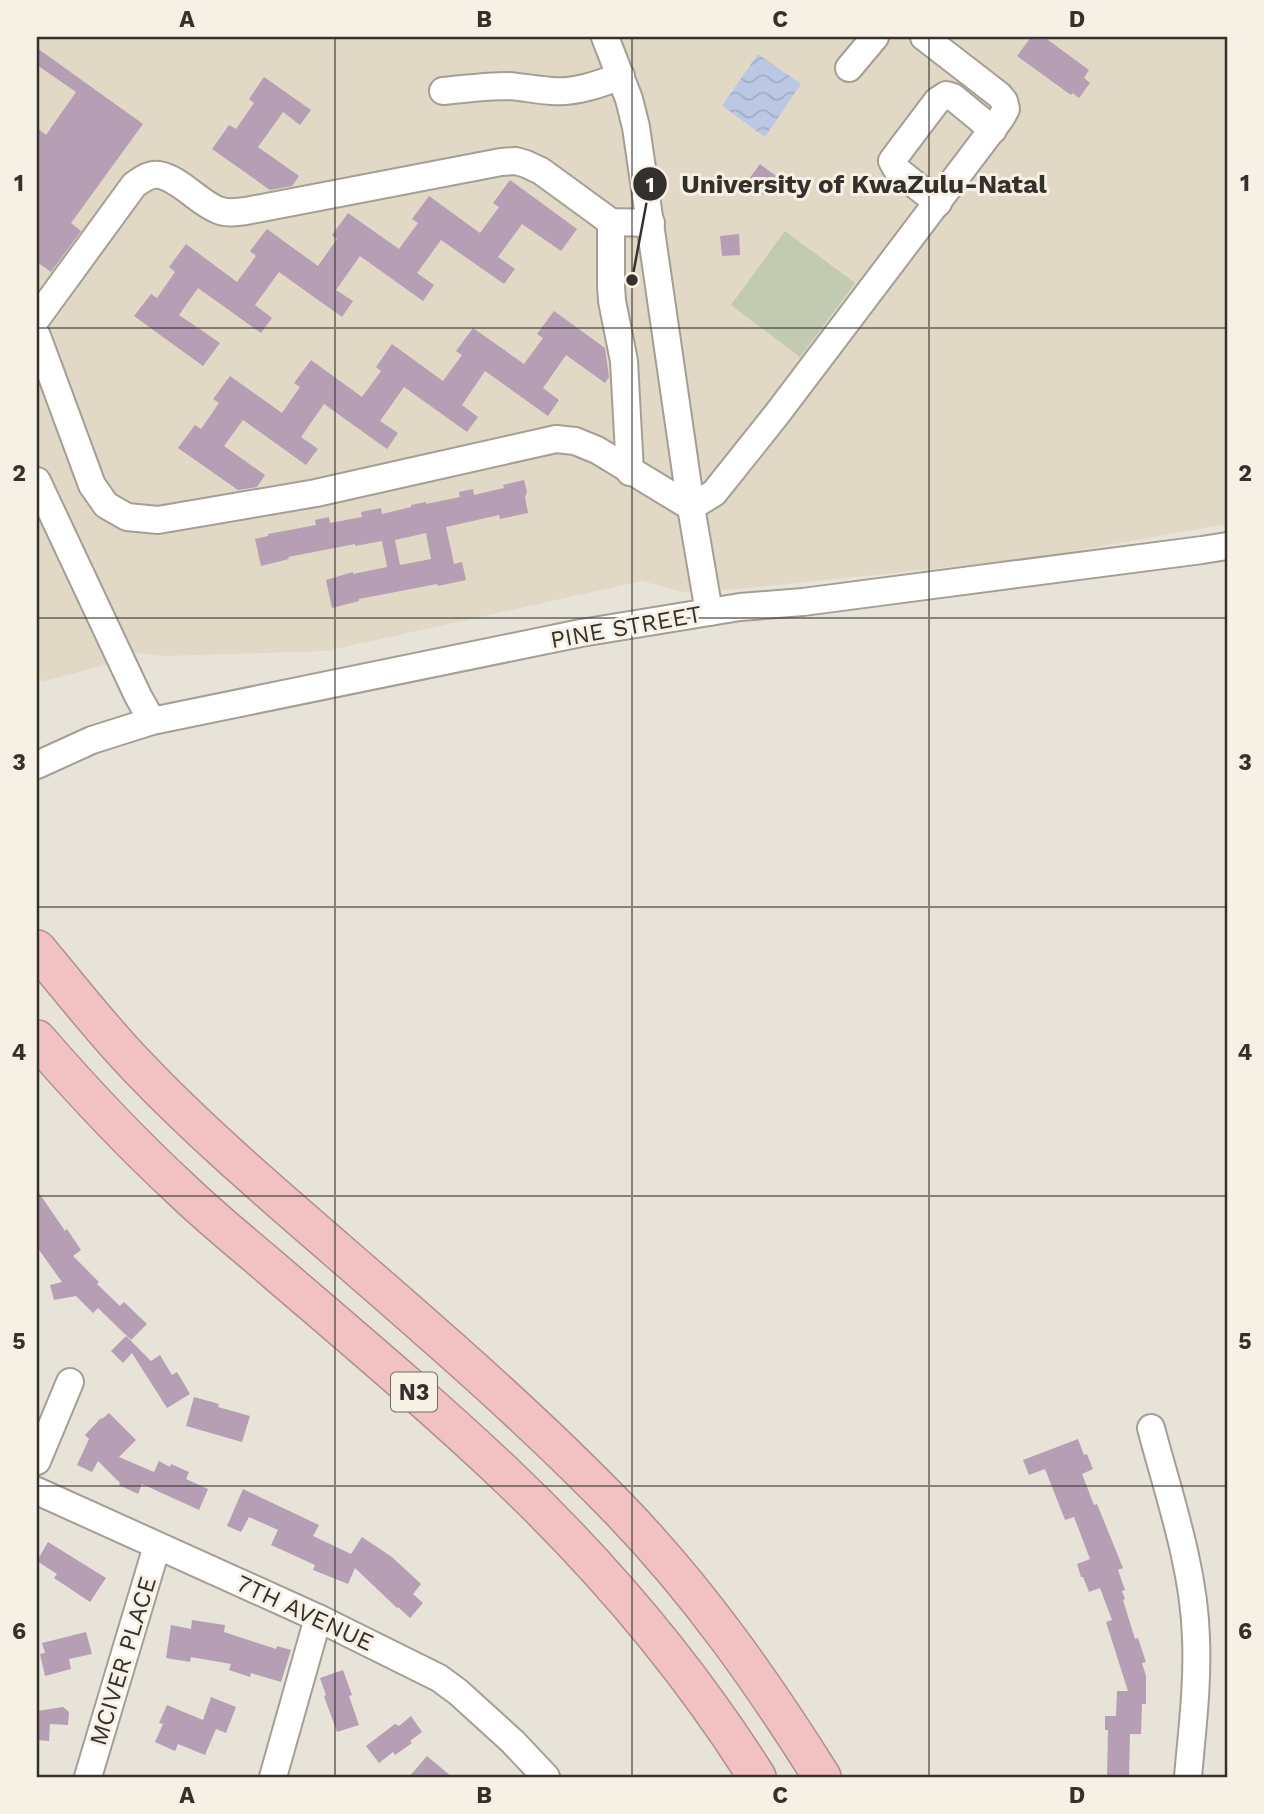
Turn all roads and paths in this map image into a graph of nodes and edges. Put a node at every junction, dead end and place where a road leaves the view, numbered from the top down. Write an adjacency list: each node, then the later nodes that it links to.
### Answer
1 (606, 37): 5 (street)
2 (875, 37): 4 (street)
3 (924, 37): 7 (street)
4 (849, 68)
5 (621, 76): 6 (street); 10 (street)
6 (443, 91)
7 (993, 130): 8 (street); 8 (street)
8 (938, 203): 15 (street)
9 (611, 222): 10 (street); 11 (street); 13 (street)
10 (651, 223): 15 (street)
11 (37, 318)
12 (37, 335): 13 (street)
13 (631, 472): 15 (street)
14 (37, 481): 18 (street)
15 (691, 507): 17 (street)
16 (1227, 546): 17 (street, PINE STREET)
17 (709, 612): 18 (street, PINE STREET)
18 (152, 721): 19 (street, PINE STREET)
19 (37, 765)
20 (37, 948): 32 (highway, N3)
21 (37, 1039): 31 (highway, N3)
22 (70, 1382): 24 (street)
23 (1151, 1428): 33 (street)
24 (37, 1461)
25 (37, 1491): 26 (street, 7TH AVENUE)
26 (157, 1546): 27 (street, 7TH AVENUE); 28 (street, MCIVER PLACE)
27 (318, 1618): 29 (street); 30 (street, 7TH AVENUE)
28 (88, 1777)
29 (273, 1777)
30 (546, 1777)
31 (757, 1777)
32 (822, 1777)
33 (1188, 1777)

